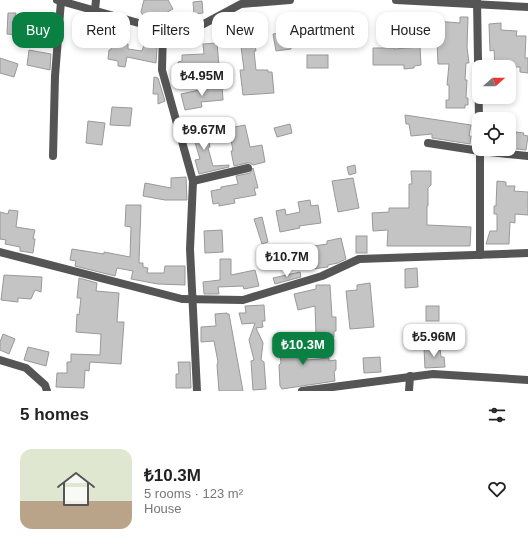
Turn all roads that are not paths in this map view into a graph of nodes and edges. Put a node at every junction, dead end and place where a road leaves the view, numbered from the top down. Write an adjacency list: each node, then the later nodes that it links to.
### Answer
1 (96, 0): 9 (street)
2 (290, 0): 6 (street)
3 (396, 0): 4 (street)
4 (406, 0): 7 (street)
5 (59, 1): 9 (street); 17 (street)
6 (241, 2): 11 (street)
7 (478, 2): 8 (street); 13 (street)
8 (528, 7)
9 (95, 10): 10 (street)
10 (138, 23)
11 (204, 24)
12 (163, 48): 21 (street)
13 (479, 112)
14 (428, 142): 15 (street)
15 (472, 149)
16 (516, 154): 19 (street)
17 (53, 156)
18 (480, 156): 24 (street)
19 (528, 156)
20 (248, 168): 21 (street)
21 (193, 181): 25 (street)
22 (0, 252): 25 (street)
23 (528, 253): 24 (street)
24 (480, 255): 25 (street)
25 (192, 299): 30 (street)
26 (0, 360): 29 (street)
27 (410, 376): 28 (street); 31 (street); 32 (street)
28 (528, 380)
29 (47, 391)
30 (197, 391)
31 (302, 391)
32 (409, 391)

